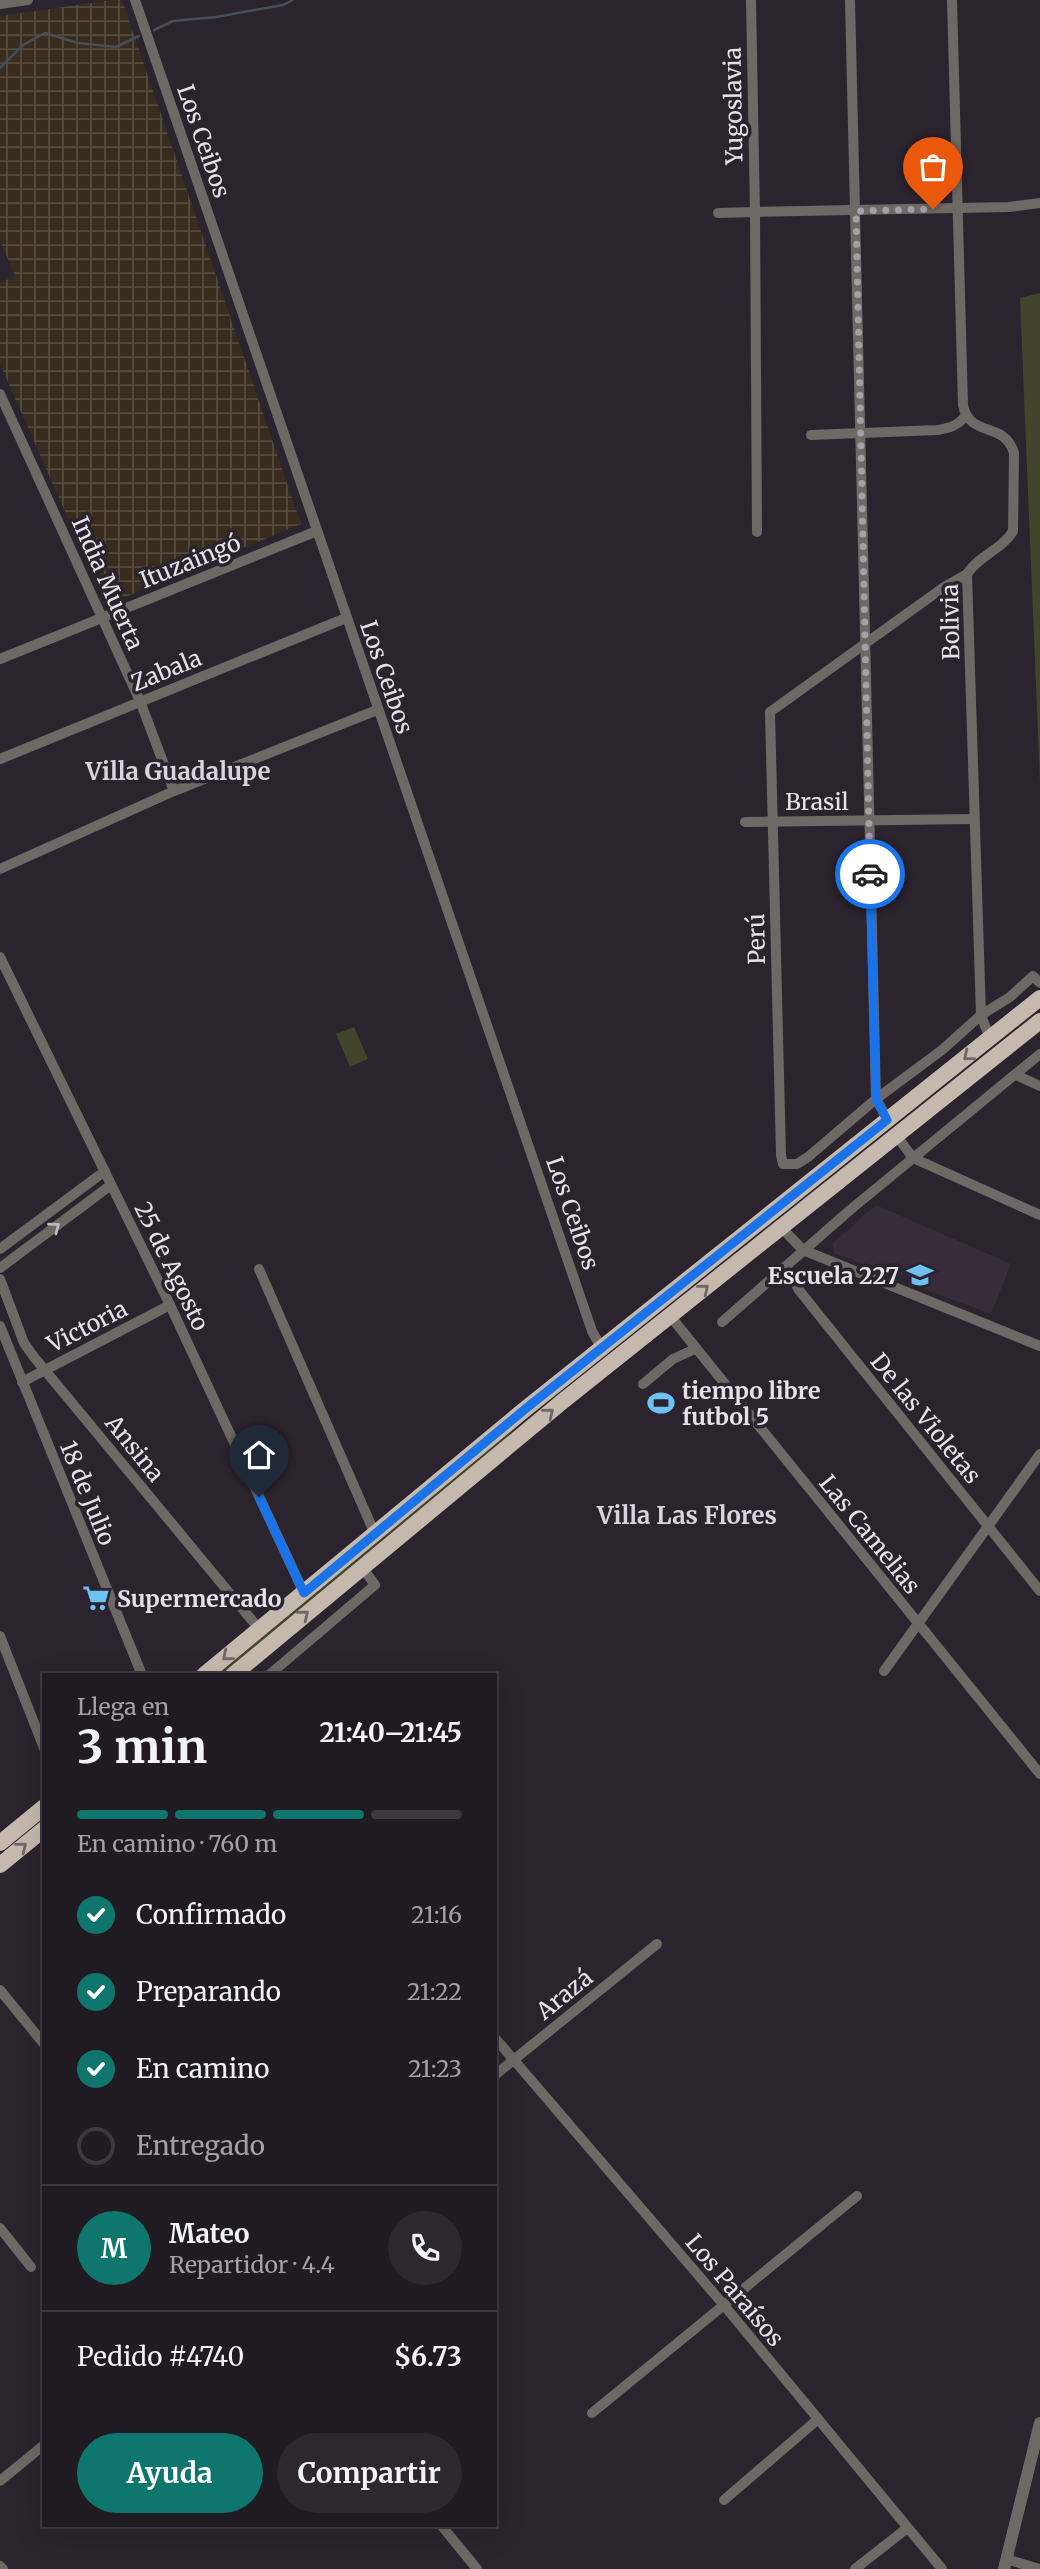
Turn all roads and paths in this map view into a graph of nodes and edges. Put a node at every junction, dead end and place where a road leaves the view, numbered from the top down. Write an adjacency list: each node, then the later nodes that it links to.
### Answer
1 (29, 0): 6 (street)
2 (135, 0): 16 (street, Los Ceibos)
3 (751, 0): 10 (street, Yugoslavia)
4 (850, 0): 9 (street)
5 (952, 0): 8 (street)
6 (0, 4)
7 (1040, 204): 8 (street)
8 (959, 208): 9 (street); 13 (street)
9 (856, 211): 10 (street); 14 (street)
10 (755, 212): 11 (street); 17 (street, Yugoslavia)
11 (718, 213)
12 (0, 394): 19 (street, India Muerta)
13 (965, 416): 14 (street); 18 (street, Bolivia)
14 (859, 434): 15 (street); 21 (street)
15 (811, 435)
16 (317, 531): 19 (street, Ituzaingó); 20 (street, Los Ceibos)
17 (757, 532)
18 (967, 574): 21 (street); 27 (street, Bolivia)
19 (102, 617): 22 (street, Ituzaingó); 23 (street, India Muerta)
20 (346, 618): 23 (street, Zabala); 24 (street, Los Ceibos)
21 (866, 643): 28 (street); 29 (street, Perú)
22 (0, 659)
23 (140, 701): 25 (street, Zabala); 26 (street, India Muerta)
24 (377, 710): 26 (street); 61 (street, Los Ceibos)
25 (0, 759)
26 (174, 791): 31 (street)
27 (974, 818): 28 (street, Brasil); 35 (street, Bolivia)
28 (869, 820): 29 (street, Brasil); 41 (street)
29 (773, 821): 30 (street, Brasil); 41 (street, Perú)
30 (745, 822)
31 (0, 869)
32 (0, 957): 45 (street, 25 de Agosto)
33 (1038, 976): 35 (street)
34 (1040, 998): 37 (highway)
35 (981, 1015): 37 (street, Bolivia); 41 (street)
36 (1040, 1021): 43 (highway)
37 (990, 1039): 42 (highway, one-way to 42)
38 (1040, 1054): 39 (street)
39 (1016, 1075): 40 (street); 44 (street)
40 (1040, 1086)
41 (876, 1099): 42 (street)
42 (887, 1120): 47 (highway)
43 (896, 1135): 44 (street); 49 (highway)
44 (913, 1158): 48 (street); 51 (street)
45 (105, 1171): 46 (street, 25 de Agosto); 50 (street)
46 (111, 1185): 52 (street, one-way to 46); 56 (street, 25 de Agosto)
47 (770, 1214): 49 (street); 61 (highway)
48 (1040, 1215)
49 (781, 1228): 51 (street); 57 (highway, one-way to 49)
50 (0, 1249)
51 (803, 1250): 53 (street); 60 (street)
52 (0, 1268)
53 (786, 1268): 58 (street); 68 (street, De las Violetas)
54 (258, 1269): 69 (street)
55 (0, 1279): 64 (street, Ansina)
56 (170, 1305): 64 (street, Victoria); 72 (street, 25 de Agosto)
57 (671, 1317): 62 (street, Las Camelias); 63 (highway)
58 (722, 1322)
59 (0, 1326): 65 (street, 18 de Julio)
60 (1040, 1346)
61 (602, 1349): 63 (street, Los Ceibos); 69 (highway)
62 (695, 1349): 66 (street); 73 (street, Las Camelias)
63 (612, 1363): 70 (highway, one-way to 63)
64 (45, 1370): 65 (street, Victoria); 74 (street, Ansina)
65 (22, 1382): 77 (street, 18 de Julio)
66 (642, 1384)
67 (1040, 1454): 68 (street)
68 (988, 1525): 71 (street, De las Violetas); 73 (street)
69 (375, 1534): 72 (highway)
70 (362, 1567): 79 (highway, one-way to 70); 80 (street)
71 (1040, 1591)
72 (304, 1593): 74 (highway)
73 (917, 1622): 76 (street); 82 (street, Las Camelias)
74 (260, 1630): 78 (highway, one-way to 78)
75 (0, 1636): 81 (street)
76 (884, 1671)
77 (141, 1673)
78 (206, 1673)
79 (235, 1673)
80 (271, 1673)
81 (42, 1743)
82 (1040, 1774)
83 (42, 1809): 85 (highway)
84 (42, 1831): 86 (highway, one-way to 84)
85 (0, 1843)
86 (0, 1865)
87 (657, 1944): 91 (street, Arazá)
88 (0, 1990): 90 (street)
89 (497, 2040): 91 (street, Los Paraísos)
90 (42, 2042)
91 (513, 2060): 92 (street, Arazá); 96 (street, Los Paraísos)
92 (497, 2073)
93 (857, 2196): 96 (street)
94 (0, 2228): 95 (street)
95 (31, 2267)
96 (723, 2304): 97 (street); 98 (street, Los Paraísos)
97 (592, 2413)
98 (817, 2420): 102 (street); 104 (street, Los Paraísos)
99 (1040, 2423): 105 (street)
100 (42, 2447): 101 (street)
101 (0, 2481)
102 (724, 2500)
103 (443, 2527): 106 (street)
104 (906, 2529): 107 (street); 108 (street, Los Paraísos)
105 (1005, 2564): 109 (street)
106 (477, 2569)
107 (855, 2569)
108 (942, 2569)
109 (1039, 2569)

